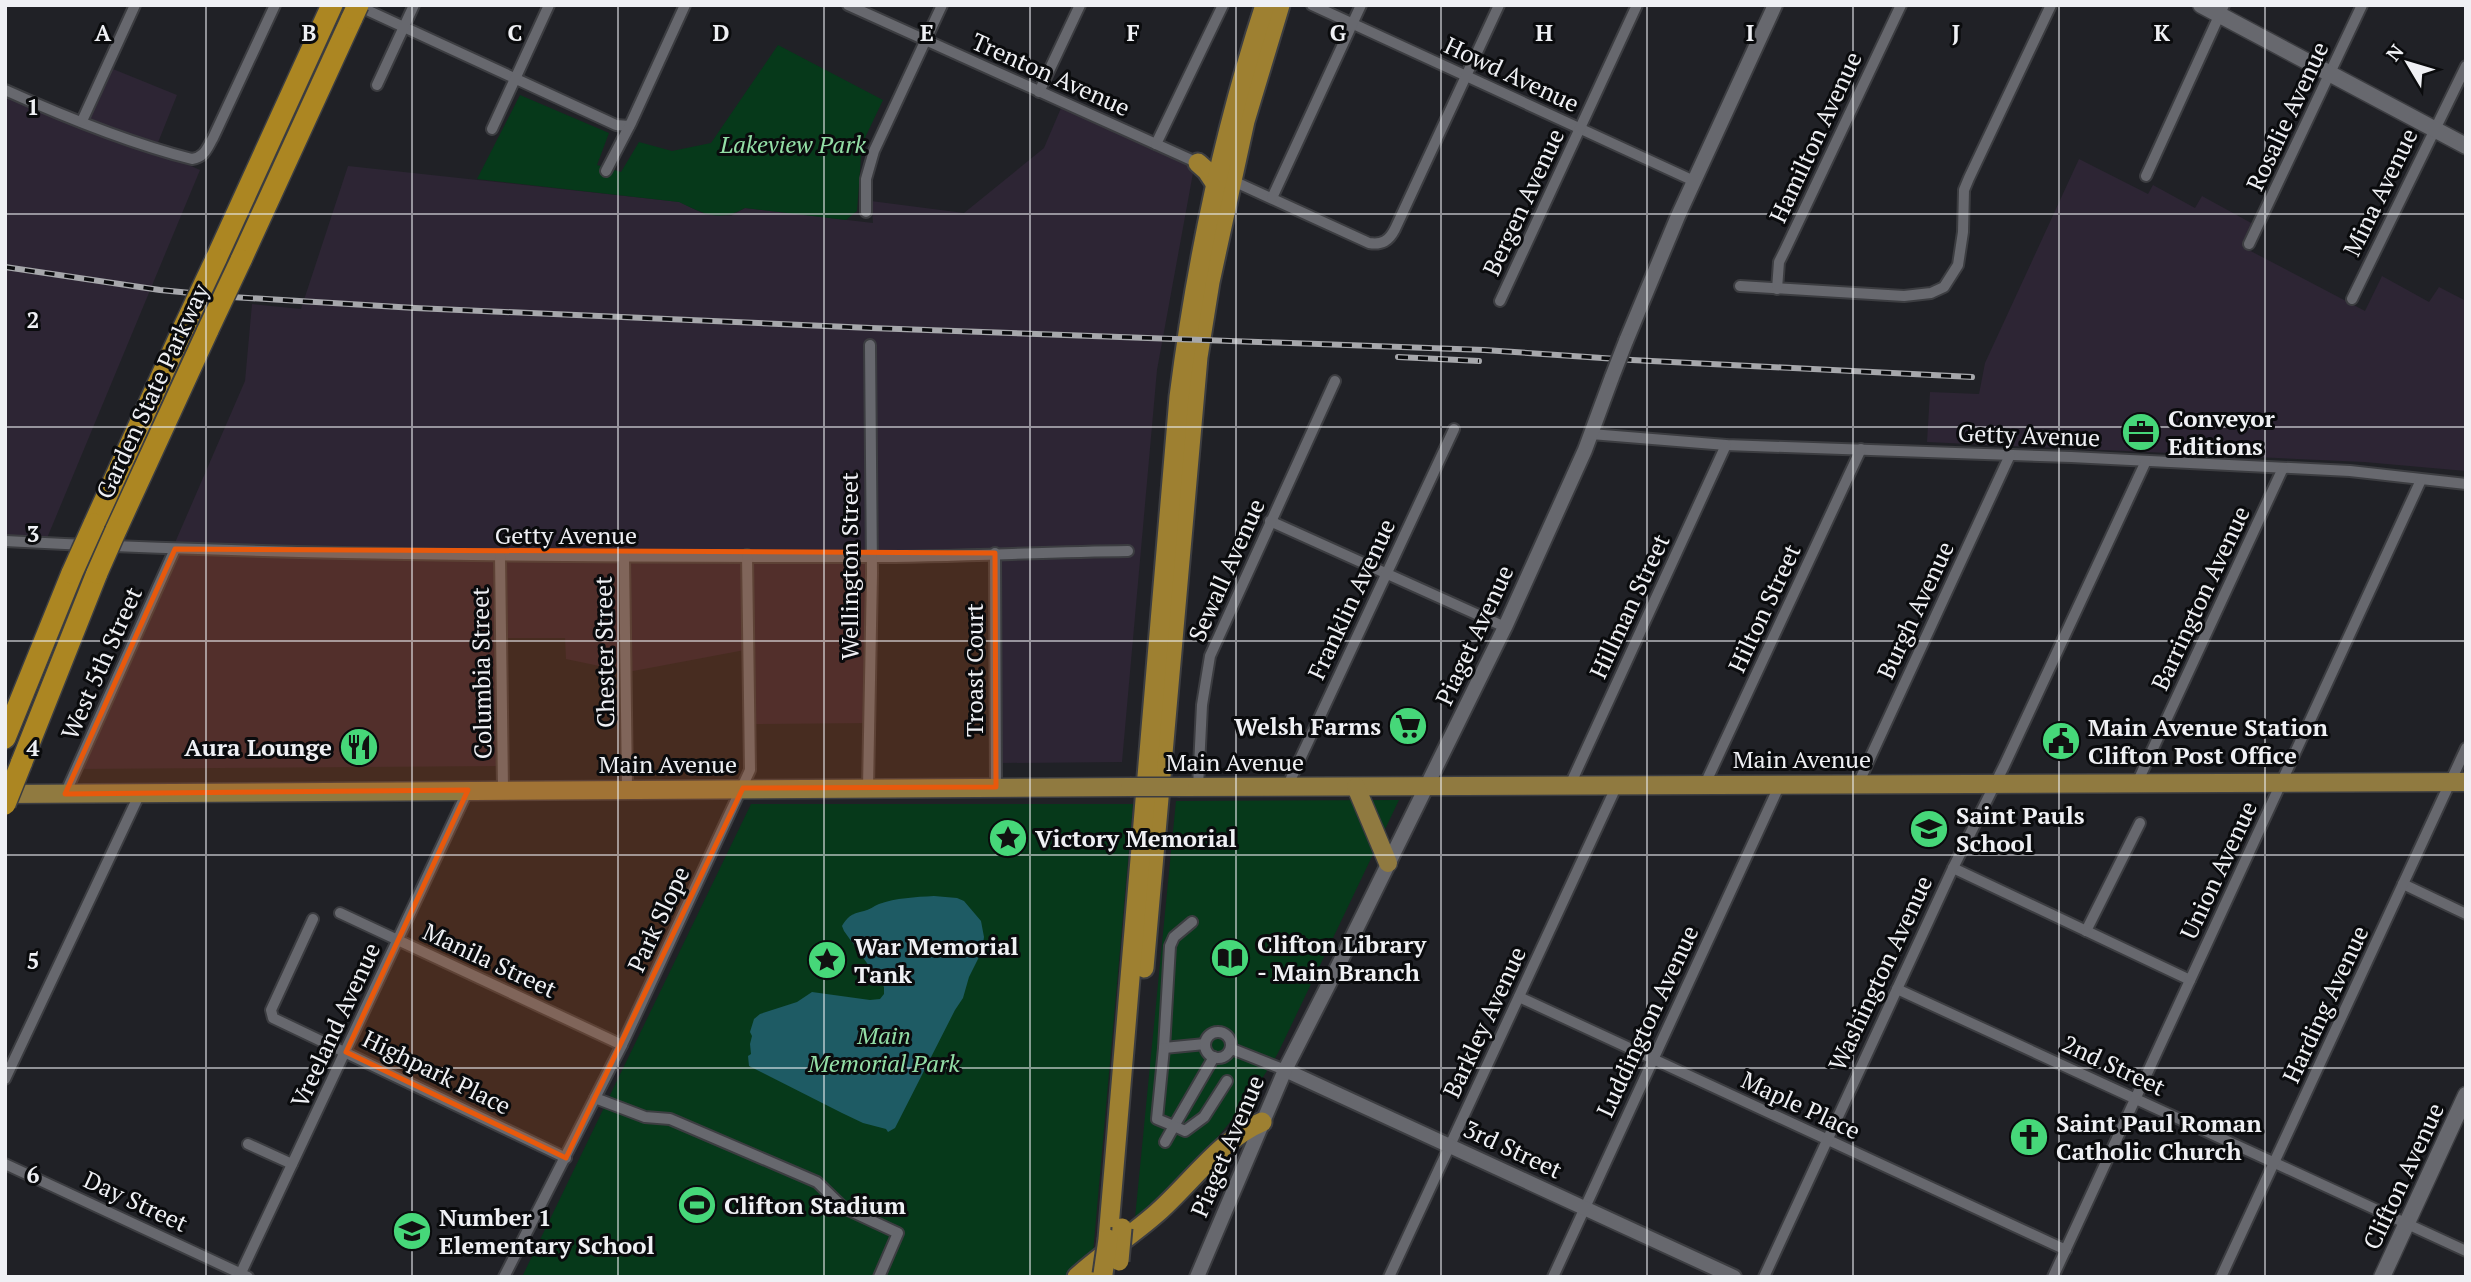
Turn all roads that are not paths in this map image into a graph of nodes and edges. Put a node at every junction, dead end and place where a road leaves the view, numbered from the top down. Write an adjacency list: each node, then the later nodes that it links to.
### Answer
1 (135, 5): 34 (street)
2 (275, 5): 34 (street)
3 (414, 5): 25 (street)
4 (549, 5): 30 (street)
5 (685, 5): 35 (street)
6 (848, 5): 26 (street, Trenton Avenue)
7 (942, 5): 26 (street)
8 (1080, 5): 33 (street)
9 (1223, 5): 39 (street)
10 (1265, 5): 45 (highway)
11 (1280, 5): 45 (highway)
12 (1312, 5): 24 (street, Howd Avenue)
13 (1361, 5): 24 (street)
14 (1499, 5): 29 (street)
15 (1637, 5): 37 (street, Bergen Avenue)
16 (1901, 5): 50 (street, Hamilton Avenue)
17 (2051, 5): 50 (street)
18 (2201, 5): 23 (main road)
19 (2362, 5): 28 (street, Rosalie Avenue)
20 (1773, 6): 44 (street, Piaget Avenue)
21 (332, 7): 75 (highway, Garden State Parkway, bridge)
22 (355, 10): 25 (street); 99 (highway, Garden State Parkway, bridge)
23 (2222, 10): 28 (main road); 43 (street)
24 (1352, 24): 29 (street, Howd Avenue); 46 (street)
25 (404, 28): 30 (street); 31 (street)
26 (925, 41): 33 (street, Trenton Avenue); 47 (street)
27 (2466, 66): 38 (street, Mina Avenue)
28 (2330, 74): 38 (main road); 48 (street, Rosalie Avenue)
29 (1466, 76): 37 (street, Howd Avenue); 46 (street)
30 (515, 79): 35 (street); 36 (street)
31 (377, 85)
32 (5, 90): 34 (street)
33 (1039, 92): 39 (street, Trenton Avenue)
34 (82, 121)
35 (629, 126): 42 (street)
36 (492, 129)
37 (1580, 129): 44 (street, Howd Avenue); 52 (street, Bergen Avenue)
38 (2434, 129): 40 (main road); 51 (street, Mina Avenue)
39 (1156, 144): 41 (street, Trenton Avenue)
40 (2466, 146)
41 (1198, 163): 45 (highway)
42 (606, 171)
43 (2146, 176)
44 (1694, 181): 56 (street, Piaget Avenue, bridge)
45 (1223, 182): 46 (street); 140 (highway, bridge)
46 (1272, 198)
47 (866, 212)
48 (2249, 244)
49 (1740, 286): 50 (street)
50 (1777, 289)
51 (2352, 299)
52 (1500, 301)
53 (870, 345): 72 (street, Wellington Street)
54 (1335, 381): 64 (street, Sewall Avenue)
55 (1454, 429): 73 (street, Franklin Avenue)
56 (1591, 434): 57 (street, Getty Avenue); 74 (street, Piaget Avenue)
57 (1726, 445): 58 (street, Getty Avenue); 84 (street, Hillman Street)
58 (1861, 449): 59 (street, Getty Avenue); 82 (street, Hilton Street)
59 (2010, 455): 60 (street, Getty Avenue); 78 (street, Burgh Avenue)
60 (2146, 461): 61 (street, Getty Avenue); 79 (street, Washington Avenue)
61 (2283, 468): 62 (street, Getty Avenue); 80 (street, Barrington Avenue)
62 (2421, 480): 63 (street, Getty Avenue); 81 (street, Union Avenue)
63 (2466, 484)
64 (1270, 521): 73 (street); 88 (street, Sewall Avenue)
65 (5, 541): 66 (street, Getty Avenue)
66 (176, 549): 69 (street, Getty Avenue); 98 (street, West 5th Street)
67 (1128, 551): 68 (street, Getty Avenue)
68 (995, 553): 72 (street, Getty Avenue); 87 (street, Troast Court)
69 (500, 555): 71 (street, Getty Avenue); 95 (street, Columbia Street)
70 (747, 555): 71 (street, Getty Avenue); 72 (street, Getty Avenue); 91 (street, Park Slope)
71 (624, 556): 93 (street, Chester Street)
72 (871, 557): 92 (street, Wellington Street)
73 (1387, 574): 74 (street); 89 (street, Franklin Avenue)
74 (1505, 627): 86 (street, Piaget Avenue)
75 (5, 738)
76 (2466, 748): 77 (street, Harding Avenue)
77 (2458, 782): 81 (main road, Main Avenue); 103 (street, Harding Avenue)
78 (1858, 783): 79 (main road, Main Avenue); 83 (main road, Main Avenue)
79 (1996, 783): 80 (main road, Main Avenue); 102 (street, Washington Avenue)
80 (2137, 783): 81 (main road, Main Avenue)
81 (2281, 783): 110 (street, Union Avenue)
82 (1705, 784): 83 (main road, Main Avenue); 85 (main road, Main Avenue)
83 (1780, 784): 119 (street, Luddington Avenue)
84 (1570, 785): 85 (main road, Main Avenue); 86 (main road, Main Avenue)
85 (1616, 785): 112 (street, Barkley Avenue)
86 (1426, 786): 90 (main road, Main Avenue); 101 (street, Piaget Avenue)
87 (996, 787): 88 (main road, Main Avenue, bridge); 92 (main road, Main Avenue)
88 (1189, 787): 89 (main road, Main Avenue)
89 (1287, 787): 90 (main road, Main Avenue)
90 (1356, 787): 101 (main road)
91 (743, 788): 92 (main road, Main Avenue); 93 (main road, Main Avenue); 114 (street, Park Slope)
92 (868, 788)
93 (627, 789): 95 (main road, Main Avenue)
94 (468, 790): 95 (main road, Main Avenue); 96 (main road, Main Avenue); 109 (street, Vreeland Avenue)
95 (503, 790)
96 (140, 793): 98 (main road, Main Avenue); 121 (street)
97 (5, 794): 98 (main road, Main Avenue)
98 (65, 794)
99 (5, 804)
100 (2140, 823): 108 (street)
101 (1388, 863): 120 (street, Piaget Avenue)
102 (1953, 868): 108 (street); 111 (street, Washington Avenue)
103 (2403, 884): 105 (street); 133 (street, Harding Avenue)
104 (340, 913): 109 (street, Manila Street)
105 (2466, 914)
106 (313, 919): 117 (street, Highpark Place)
107 (1192, 922): 115 (street)
108 (2086, 931): 110 (street)
109 (398, 941): 114 (street, Manila Street); 117 (street, Vreeland Avenue)
110 (2190, 980): 125 (street, Union Avenue)
111 (1897, 989): 125 (street, 2nd Street); 128 (street, Washington Avenue)
112 (1519, 997): 119 (street, Maple Place); 131 (street, Barkley Avenue)
113 (1205, 1044): 115 (street); 116 (street); 118 (street)
114 (622, 1045): 124 (street, Park Slope)
115 (1164, 1048): 126 (street)
116 (1232, 1049): 118 (street); 120 (street)
117 (346, 1052): 132 (street, Highpark Place); 135 (street, Vreeland Avenue)
118 (1214, 1057): 126 (street)
119 (1653, 1058): 128 (street, Maple Place); 136 (street, Luddington Avenue)
120 (1284, 1070): 127 (street, Piaget Avenue); 131 (street, 3rd Street)
121 (5, 1079)
122 (1227, 1081): 126 (street)
123 (2466, 1095): 137 (main road, Clifton Avenue)
124 (596, 1098): 132 (street, Park Slope); 144 (street)
125 (2136, 1098): 133 (street, 2nd Street); 138 (street, Union Avenue)
126 (1174, 1126): 129 (street)
127 (1254, 1126): 140 (highway); 145 (highway); 146 (street, Piaget Avenue)
128 (1827, 1140): 138 (street, Maple Place); 149 (street, Washington Avenue)
129 (1165, 1142)
130 (248, 1144): 135 (street)
131 (1450, 1145): 136 (street, 3rd Street); 147 (street, Barkley Avenue)
132 (566, 1158): 143 (street, Park Slope)
133 (2275, 1162): 137 (street, 2nd Street); 151 (street, Harding Avenue)
134 (5, 1164): 142 (street, Day Street)
135 (292, 1164): 142 (street, Vreeland Avenue)
136 (1585, 1208): 141 (street, 3rd Street); 148 (street, Luddington Avenue)
137 (2406, 1223): 139 (street, 2nd Street); 152 (main road, Clifton Avenue)
138 (2066, 1250): 150 (street, Union Avenue)
139 (2466, 1251)
140 (1106, 1273)
141 (1725, 1275)
142 (243, 1276)
143 (504, 1277)
144 (879, 1277)
145 (1077, 1277)
146 (1197, 1277)
147 (1389, 1277)
148 (1553, 1277)
149 (1764, 1277)
150 (2053, 1277)
151 (2221, 1277)
152 (2382, 1277)

